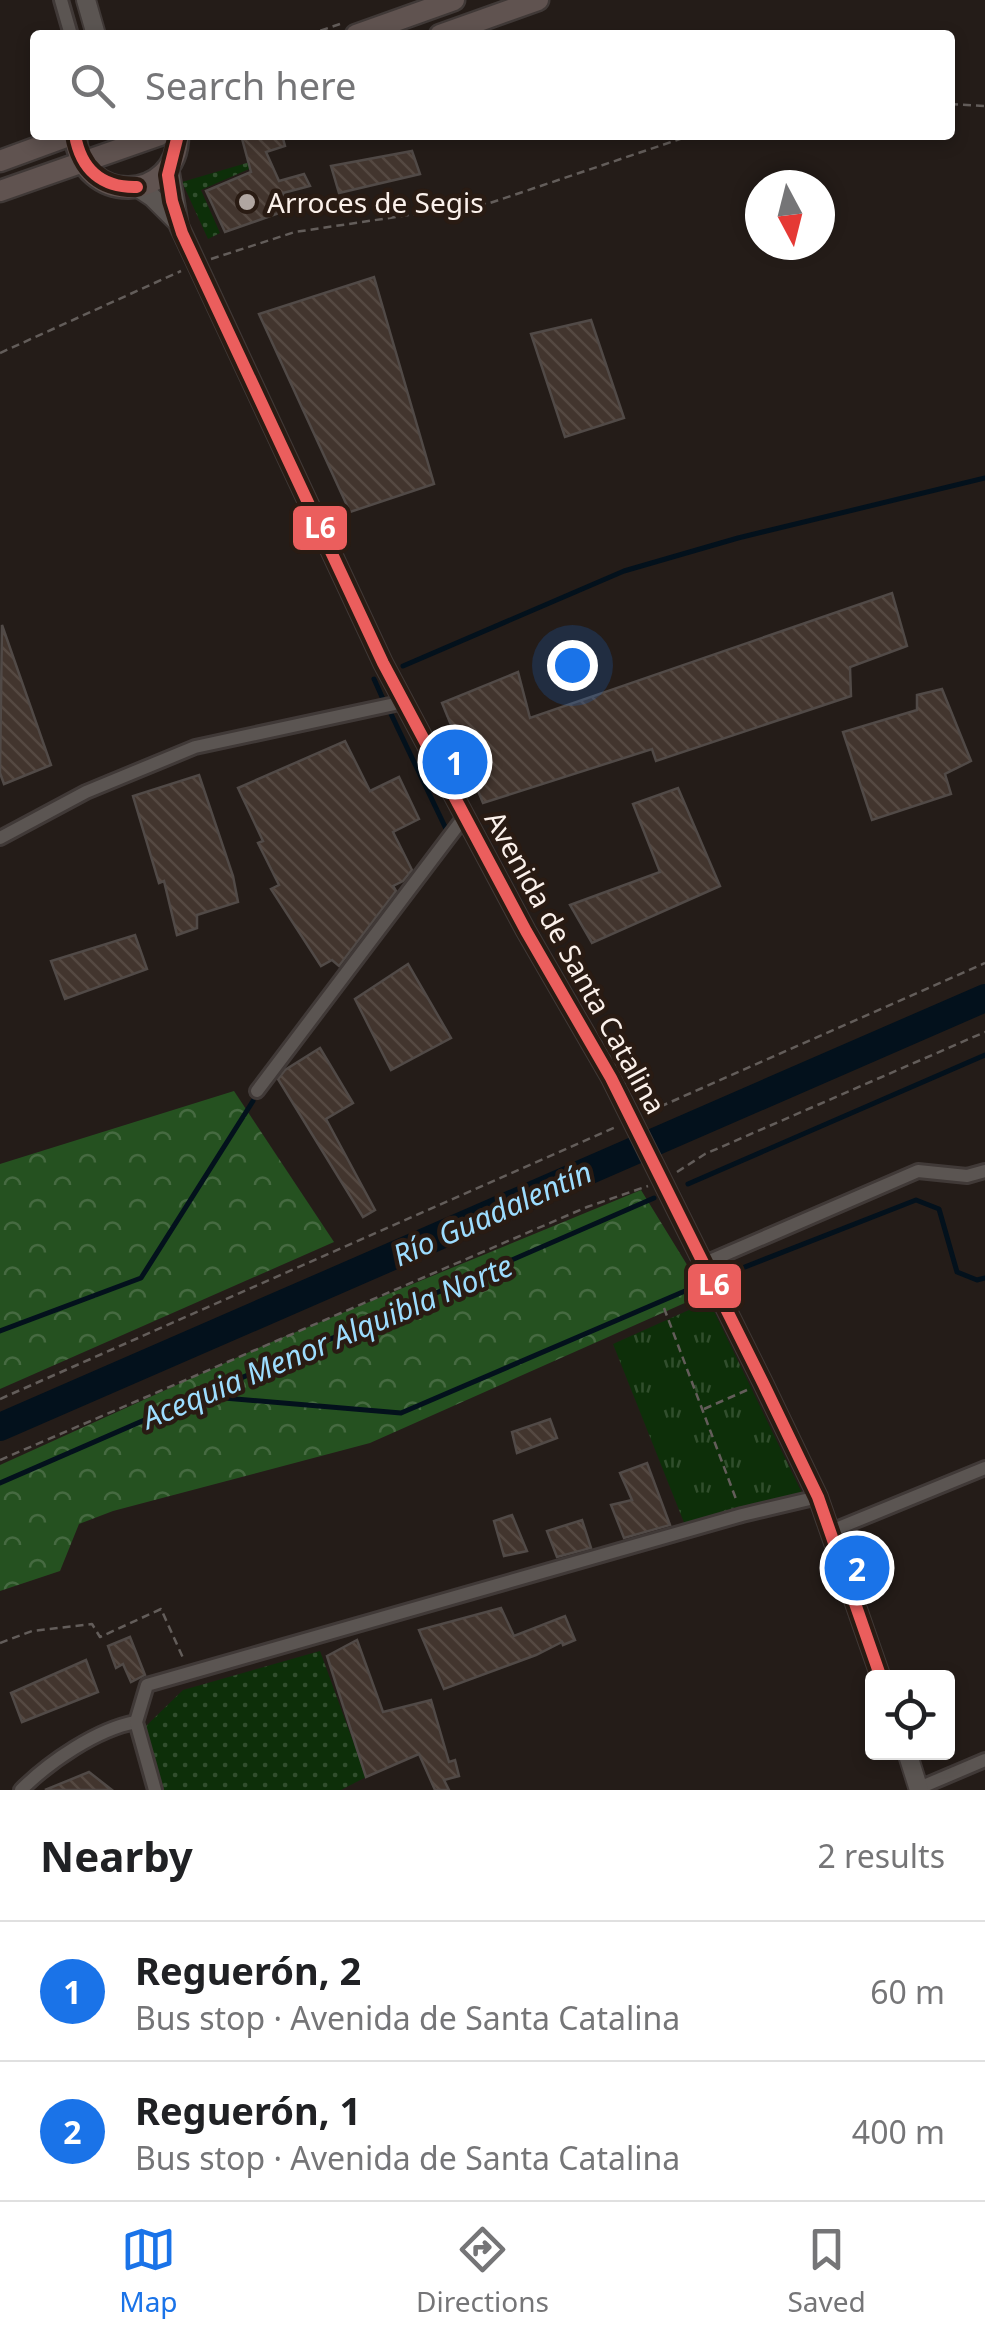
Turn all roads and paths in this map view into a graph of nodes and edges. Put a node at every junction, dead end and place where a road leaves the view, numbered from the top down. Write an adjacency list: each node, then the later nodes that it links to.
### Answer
1 (61, 0): 5 (street)
2 (86, 0): 6 (main road)
3 (454, 0): 7 (main road)
4 (538, 0): 8 (main road)
5 (70, 30)
6 (95, 30)
7 (370, 30)
8 (454, 30)
9 (955, 104): 10 (path)
10 (985, 106)
11 (59, 140): 16 (main road)
12 (75, 140): 17 (main road)
13 (146, 140): 17 (main road)
14 (177, 140): 18 (main road)
15 (677, 140): 22 (path)
16 (0, 161)
17 (82, 162): 19 (main road); 20 (main road)
18 (169, 166): 19 (main road); 21 (main road, Avenida de Santa Catalina)
19 (137, 188): 21 (main road, Avenida de Santa Catalina)
20 (0, 191)
21 (179, 226): 22 (main road, Avenida de Santa Catalina)
22 (196, 263): 23 (path); 24 (main road, Avenida de Santa Catalina)
23 (0, 352)
24 (404, 702): 25 (main road, Avenida de Santa Catalina); 26 (street)
25 (465, 816): 29 (street); 30 (main road, Avenida de Santa Catalina)
26 (0, 838)
27 (985, 963): 30 (path)
28 (985, 1032): 32 (path)
29 (257, 1092)
30 (633, 1121): 32 (main road, Avenida de Santa Catalina); 36 (path)
31 (985, 1171): 33 (street)
32 (661, 1176): 33 (main road, Avenida de Santa Catalina); 38 (path)
33 (704, 1263): 35 (main road, Avenida de Santa Catalina)
34 (664, 1308): 37 (path)
35 (763, 1383): 37 (path); 40 (main road, Avenida de Santa Catalina)
36 (0, 1399)
37 (702, 1410): 41 (path)
38 (0, 1460)
39 (985, 1468): 42 (street)
40 (818, 1497): 41 (street); 42 (main road, Avenida de Santa Catalina)
41 (742, 1515): 45 (street)
42 (831, 1532): 44 (main road, Avenida de Santa Catalina)
43 (0, 1643): 45 (path)
44 (878, 1670)
45 (190, 1672): 46 (street)
46 (136, 1722): 50 (street); 51 (street)
47 (909, 1760): 49 (main road)
48 (985, 1760): 49 (street)
49 (919, 1789)
50 (21, 1790)
51 (154, 1790)

